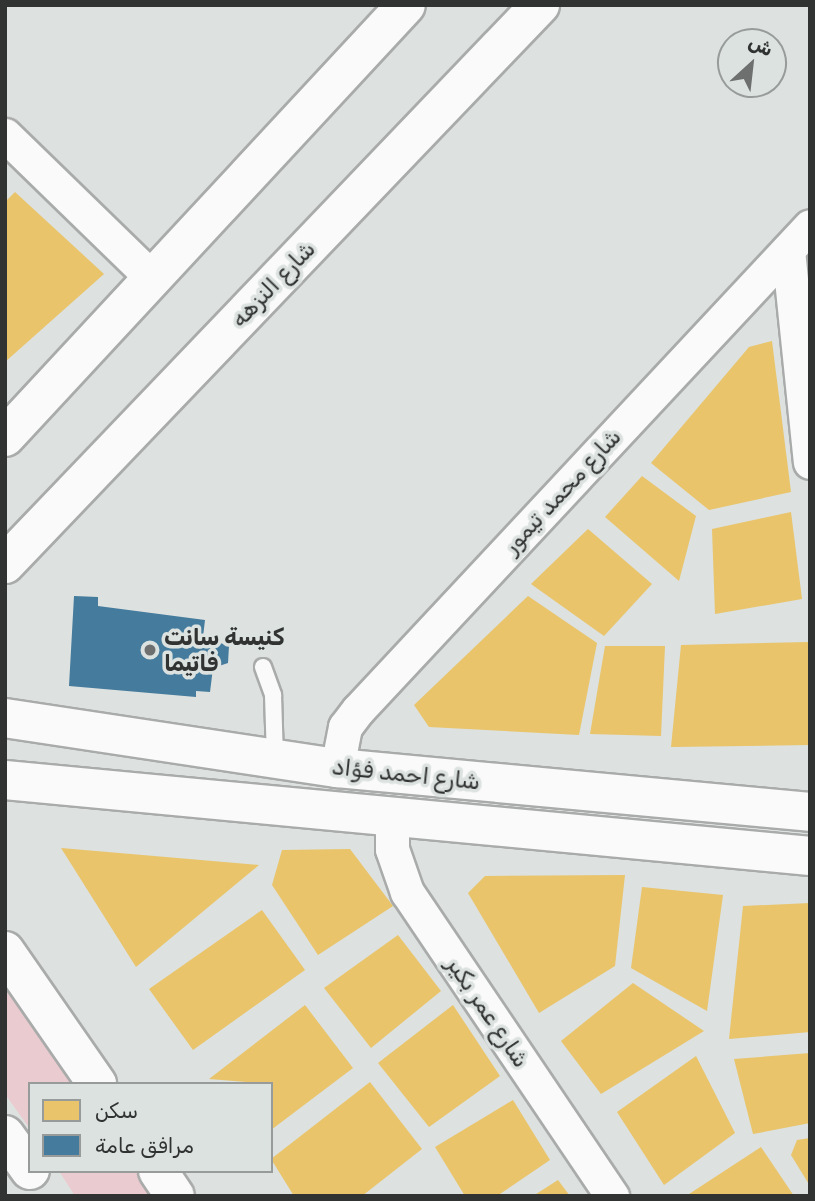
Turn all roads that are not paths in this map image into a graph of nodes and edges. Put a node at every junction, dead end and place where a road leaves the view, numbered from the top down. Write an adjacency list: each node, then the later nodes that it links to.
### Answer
1 (405, 5): 6 (main road)
2 (540, 5): 9 (main road, شارع النزهه)
3 (5, 135): 6 (street)
4 (810, 226): 5 (street, شارع محمد تيمور)
5 (788, 250): 8 (street); 13 (street, شارع محمد تيمور)
6 (153, 279): 7 (main road)
7 (5, 437)
8 (810, 462)
9 (5, 564)
10 (263, 667): 12 (lane)
11 (5, 718): 12 (main road, شارع احمد فؤاد)
12 (275, 758): 13 (main road, شارع احمد فؤاد)
13 (338, 768): 15 (main road, شارع احمد فؤاد)
14 (5, 780): 16 (main road, شارع احمد فؤاد)
15 (810, 812)
16 (391, 818): 17 (main road, شارع احمد فؤاد); 26 (street, شارع عمر بكير)
17 (810, 856)
18 (5, 951): 19 (main road)
19 (96, 1082)
20 (5, 1135): 21 (main road)
21 (28, 1168)
22 (31, 1173): 24 (main road)
23 (159, 1173): 25 (main road)
24 (47, 1196)
25 (175, 1196)
26 (612, 1196)

